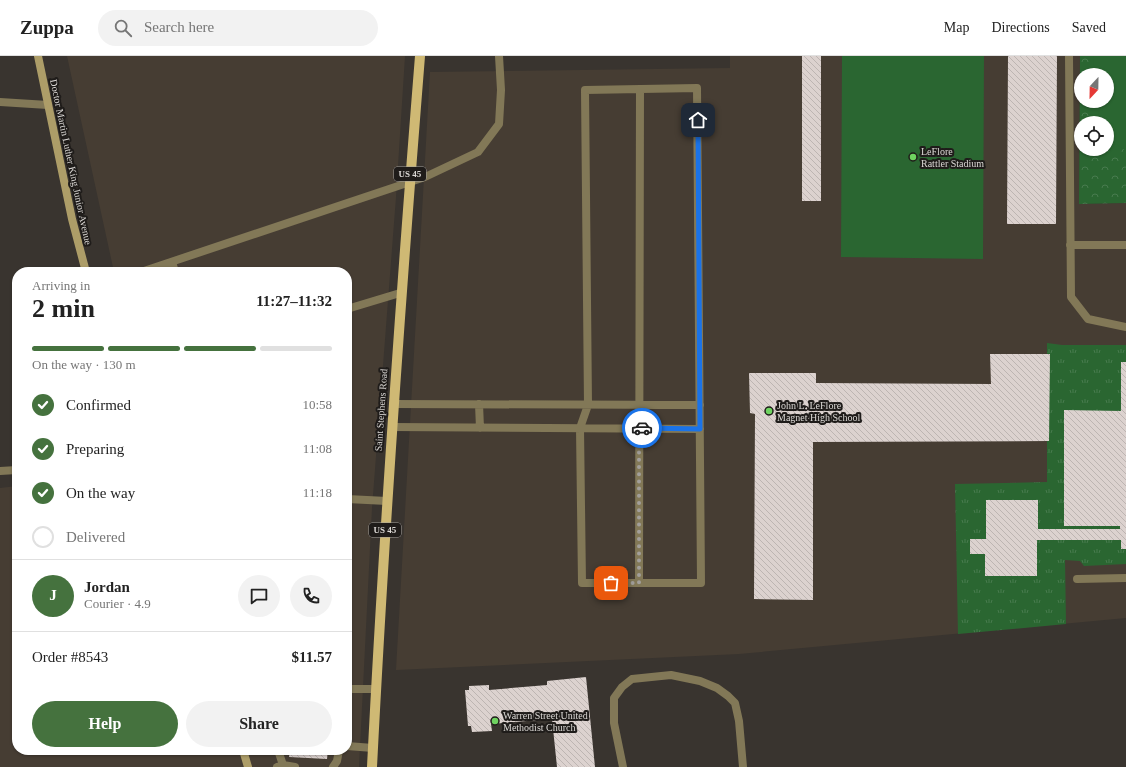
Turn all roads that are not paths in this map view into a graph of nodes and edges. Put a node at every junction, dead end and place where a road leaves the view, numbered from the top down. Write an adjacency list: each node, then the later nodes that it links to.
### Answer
1 (38, 56): 7 (main road, Doctor Martin Luther King Junior Avenue)
2 (420, 56): 8 (main road, Saint Stephens Road / US 45)
3 (499, 56): 8 (street)
4 (1069, 56): 9 (street)
5 (640, 89): 20 (street); 21 (street); 22 (street)
6 (0, 102): 7 (street)
7 (48, 105): 12 (main road, Doctor Martin Luther King Junior Avenue)
8 (410, 182): 11 (street); 15 (main road, Saint Stephens Road / US 45)
9 (1070, 245): 10 (street); 17 (street)
10 (1126, 245)
11 (172, 262): 13 (street); 14 (street)
12 (85, 267)
13 (156, 267)
14 (174, 267)
15 (400, 293): 16 (street); 18 (main road, Saint Stephens Road / US 45)
16 (352, 307)
17 (1126, 327)
18 (393, 404): 19 (street); 23 (main road, Saint Stephens Road / US 45)
19 (479, 404): 20 (street); 24 (street)
20 (588, 405): 21 (street); 25 (street)
21 (639, 405): 22 (street); 26 (street)
22 (700, 405): 27 (street)
23 (392, 427): 24 (street); 31 (main road, Saint Stephens Road / US 45)
24 (480, 428): 25 (street)
25 (580, 428): 26 (street); 34 (street)
26 (639, 428): 27 (street); 34 (street)
27 (700, 429): 34 (street)
28 (12, 470): 29 (street)
29 (0, 471)
30 (352, 499): 31 (street)
31 (387, 500): 36 (main road, Saint Stephens Road / US 45)
32 (1126, 578): 33 (street)
33 (1077, 579)
34 (639, 583)
35 (352, 688): 36 (street)
36 (376, 689): 38 (main road, Saint Stephens Road / US 45)
37 (352, 746): 38 (street)
38 (373, 748): 46 (main road, Saint Stephens Road / US 45)
39 (244, 755): 43 (main road)
40 (279, 755): 42 (street)
41 (338, 755): 45 (street)
42 (280, 766): 44 (street)
43 (248, 767)
44 (295, 767)
45 (333, 767)
46 (372, 767)
47 (623, 767): 48 (street)
48 (743, 767)

